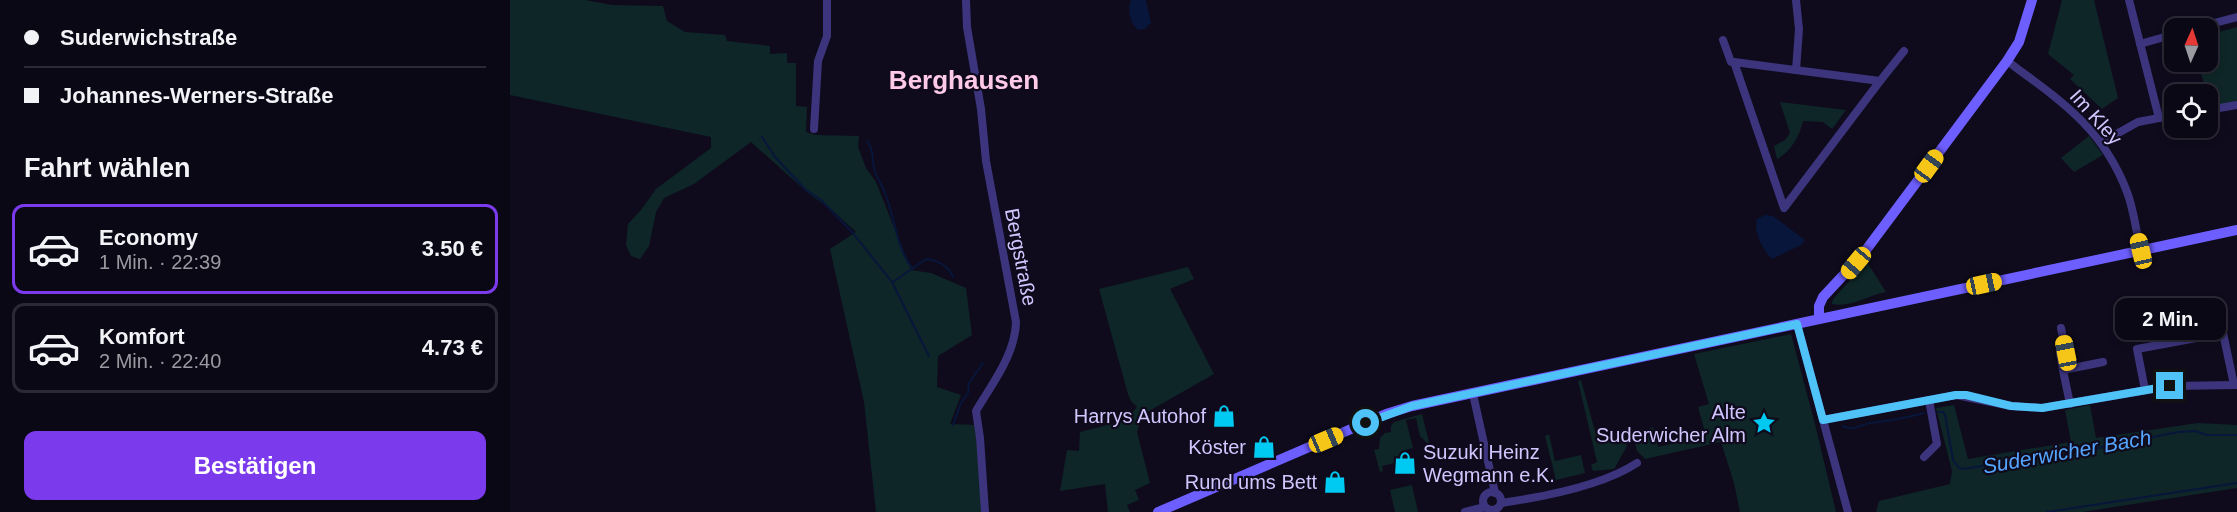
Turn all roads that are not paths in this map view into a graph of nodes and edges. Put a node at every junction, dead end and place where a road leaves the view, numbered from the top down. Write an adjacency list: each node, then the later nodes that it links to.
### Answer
1 (827, 0): 20 (street)
2 (966, 0): 42 (street, Bergstraße)
3 (1796, 0): 14 (street)
4 (2032, 0): 12 (main road)
5 (2129, 0): 10 (street)
6 (2237, 17): 7 (street)
7 (2218, 22)
8 (2164, 37): 10 (street)
9 (1723, 40): 13 (street)
10 (2140, 44): 19 (street)
11 (1904, 51): 15 (street)
12 (2007, 61): 21 (street, Im Kley); 24 (main road)
13 (1734, 62): 14 (street); 15 (street)
14 (1796, 70): 15 (street)
15 (1880, 81)
16 (2237, 105): 17 (street)
17 (2218, 108)
18 (2164, 117): 19 (street)
19 (2159, 118): 21 (street)
20 (814, 129)
21 (2102, 142): 23 (street, Im Kley)
22 (2237, 230): 23 (main road)
23 (2141, 251): 24 (main road)
24 (1819, 319): 25 (main road)
25 (1797, 324): 31 (main road); 34 (street)
26 (2061, 328): 28 (street)
27 (2103, 362): 28 (street)
28 (2063, 370): 33 (street)
29 (2235, 385): 30 (street); 30 (street)
30 (2145, 390): 33 (street)
31 (1473, 394): 37 (street); 40 (main road)
32 (1929, 400): 33 (street); 34 (street); 35 (street)
33 (2070, 404)
34 (1823, 420): 44 (street)
35 (1924, 457)
36 (1637, 463): 38 (street)
37 (1495, 493): 38 (street); 39 (street)
38 (1501, 503): 41 (street)
39 (1485, 507): 41 (street); 43 (street)
40 (1161, 511)
41 (1495, 511)
42 (985, 512)
43 (1465, 512)
44 (1848, 512)

